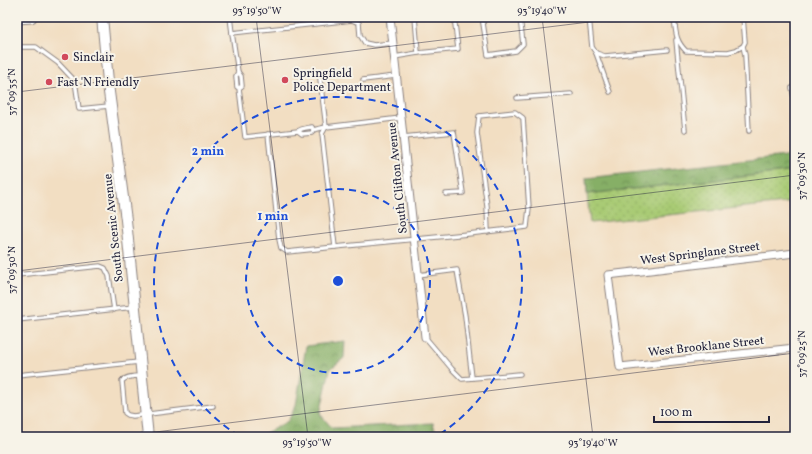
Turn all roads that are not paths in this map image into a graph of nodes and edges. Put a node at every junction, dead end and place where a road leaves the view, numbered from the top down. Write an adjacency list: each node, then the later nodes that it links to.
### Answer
1 (31, 17): 12 (main road)
2 (102, 17): 33 (main road, South Scenic Avenue)
3 (230, 17): 16 (lane)
4 (390, 17): 18 (street, South Clifton Avenue)
5 (415, 17): 23 (lane)
6 (482, 17): 7 (lane)
7 (520, 17)
8 (589, 17): 22 (lane)
9 (607, 17): 13 (lane)
10 (674, 17): 17 (lane)
11 (743, 17): 19 (lane)
12 (17, 18)
13 (625, 18): 14 (lane)
14 (643, 18)
15 (455, 24): 23 (lane)
16 (232, 33): 18 (lane); 38 (lane)
17 (676, 36): 19 (lane); 36 (lane)
18 (392, 43): 24 (street, South Clifton Avenue)
19 (742, 46): 37 (lane)
20 (17, 47): 33 (lane)
21 (667, 50): 22 (lane)
22 (596, 53): 29 (lane)
23 (418, 54): 24 (lane)
24 (394, 57): 25 (street, South Clifton Avenue)
25 (396, 76): 27 (lane); 34 (street, South Clifton Avenue)
26 (320, 79): 35 (lane)
27 (363, 80)
28 (792, 88): 32 (lane)
29 (610, 92)
30 (571, 94): 31 (lane)
31 (517, 98)
32 (795, 102)
33 (110, 105): 47 (main road, South Scenic Avenue)
34 (401, 118): 35 (lane); 39 (street, South Clifton Avenue)
35 (326, 127): 38 (lane); 43 (lane)
36 (685, 130)
37 (750, 131)
38 (268, 134): 43 (lane)
39 (403, 137): 40 (lane); 42 (street, South Clifton Avenue)
40 (446, 194)
41 (488, 232): 41 (lane); 42 (lane)
42 (414, 239): 43 (lane); 45 (street, South Clifton Avenue)
43 (335, 247)
44 (795, 253): 53 (street, West Springlane Street)
45 (418, 274): 50 (street, South Clifton Avenue); 57 (lane)
46 (17, 275): 48 (lane)
47 (135, 307): 48 (lane); 52 (main road, South Scenic Avenue)
48 (114, 310): 49 (lane)
49 (17, 320)
50 (425, 337): 57 (lane)
51 (795, 348): 53 (street, West Brooklane Street)
52 (140, 362): 55 (lane); 56 (main road, South Scenic Avenue)
53 (620, 367)
54 (520, 374): 57 (lane)
55 (17, 375)
56 (142, 376): 59 (main road, South Scenic Avenue); 59 (lane)
57 (472, 378)
58 (213, 406): 59 (lane)
59 (146, 414): 60 (main road, South Scenic Avenue)
60 (148, 437)

